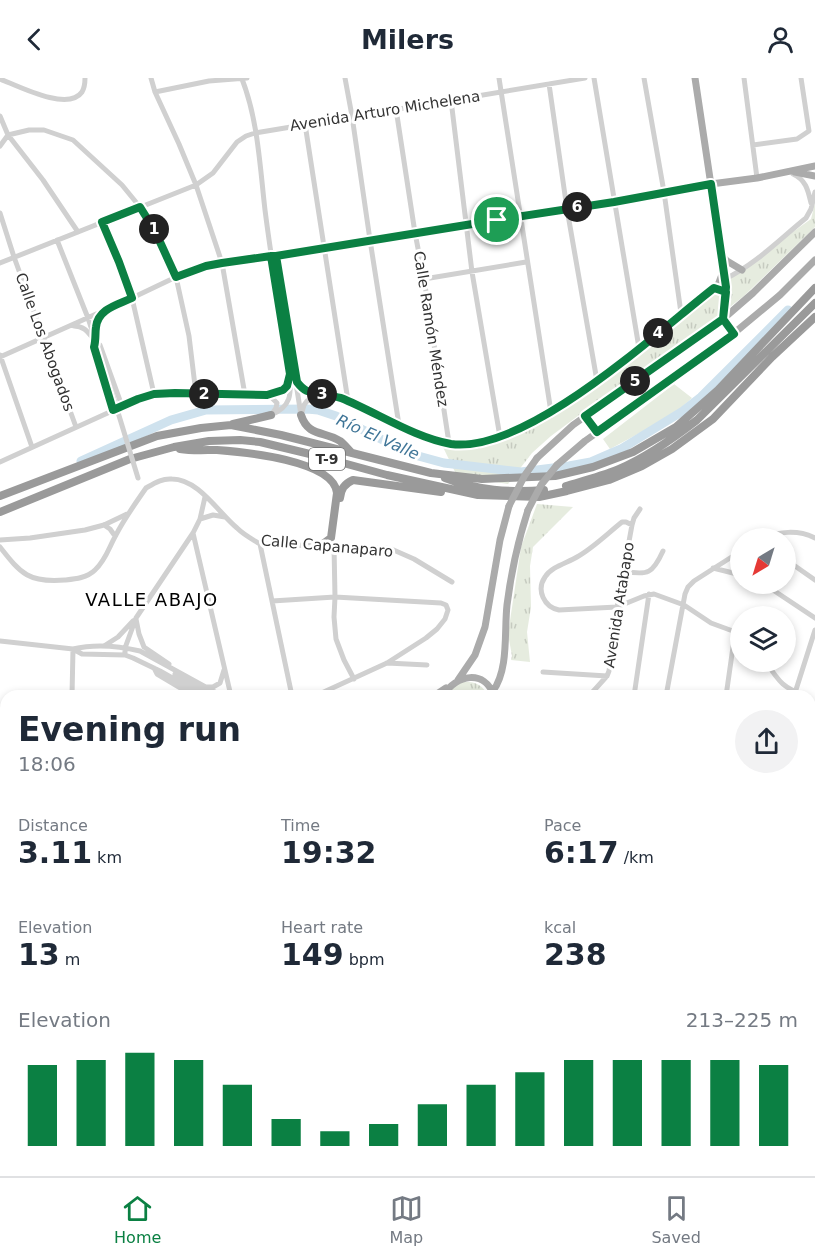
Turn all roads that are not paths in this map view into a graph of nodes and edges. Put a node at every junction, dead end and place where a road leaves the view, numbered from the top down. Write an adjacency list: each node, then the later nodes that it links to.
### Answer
1 (85, 78): 12 (street)
2 (151, 78): 15 (street)
3 (244, 78): 13 (street); 22 (street)
4 (345, 78): 20 (street)
5 (499, 78): 16 (street)
6 (585, 78): 14 (street, Avenida Arturo Michelena)
7 (594, 78): 34 (street)
8 (644, 78): 32 (street)
9 (695, 78): 30 (main road)
10 (744, 78): 24 (street)
11 (801, 78): 24 (street)
12 (0, 79)
13 (220, 79): 15 (street)
14 (549, 84): 16 (street, Avenida Arturo Michelena); 37 (street)
15 (155, 92): 31 (street)
16 (501, 92): 17 (street, Avenida Arturo Michelena); 39 (street)
17 (451, 100): 18 (street, Avenida Arturo Michelena); 41 (street)
18 (396, 109): 20 (street, Avenida Arturo Michelena); 44 (street, Calle Ramón Méndez)
19 (0, 116): 23 (street)
20 (352, 116): 21 (street, Avenida Arturo Michelena); 46 (street)
21 (304, 123): 22 (street, Avenida Arturo Michelena); 47 (street)
22 (255, 132): 31 (street); 48 (street)
23 (8, 135): 25 (street); 36 (street); 42 (street)
24 (753, 145): 29 (street)
25 (0, 146)
26 (815, 166): 27 (main road)
27 (789, 171): 28 (main road); 29 (main road); 35 (street)
28 (815, 177)
29 (757, 178): 30 (main road)
30 (711, 184): 32 (street); 49 (main road)
31 (196, 185): 36 (street); 54 (street)
32 (664, 192): 34 (street); 67 (street)
33 (815, 192): 35 (street)
34 (614, 202): 37 (street); 75 (street)
35 (812, 204): 56 (street)
36 (140, 207): 40 (street); 58 (street)
37 (567, 209): 39 (street); 78 (street)
38 (0, 213): 50 (street, Calle Los Abogados)
39 (519, 216): 41 (street); 52 (street)
40 (102, 222): 42 (street); 64 (street)
41 (466, 225): 44 (street); 57 (street)
42 (78, 231): 45 (street)
43 (815, 232): 70 (main road)
44 (415, 233): 46 (street); 59 (street, Calle Ramón Méndez)
45 (57, 240): 50 (street); 69 (street)
46 (370, 240): 47 (street); 93 (street)
47 (324, 248): 48 (street); 85 (street)
48 (274, 256): 54 (street); 77 (street); 79 (street)
49 (722, 256): 55 (main road); 56 (main road)
50 (14, 257): 53 (street); 73 (street, Calle Los Abogados)
51 (815, 260): 72 (main road)
52 (526, 262): 57 (street); 88 (street)
53 (0, 263)
54 (222, 263): 58 (street); 82 (street)
55 (724, 266): 60 (main road); 61 (main road)
56 (742, 270): 60 (street)
57 (472, 272): 59 (street); 97 (street)
58 (176, 277): 64 (street); 81 (street)
59 (424, 279): 98 (street, Calle Ramón Méndez)
60 (725, 279): 61 (street); 63 (main road)
61 (716, 286): 63 (main road); 67 (street)
62 (815, 288): 103 (highway, T-9)
63 (726, 292): 70 (main road)
64 (132, 298): 66 (street); 80 (street)
65 (815, 303): 103 (highway)
66 (103, 311): 69 (street); 74 (street)
67 (681, 313): 75 (street)
68 (815, 317): 105 (highway, T-9)
69 (88, 318): 71 (street); 74 (street)
70 (723, 319): 72 (main road); 91 (main road)
71 (69, 327): 73 (street); 74 (street)
72 (734, 334): 96 (main road)
73 (44, 337): 76 (street); 94 (street, Calle Los Abogados)
74 (95, 342): 86 (street); 87 (street); 104 (street, bridge)
75 (639, 348): 78 (street)
76 (0, 356): 99 (street)
77 (290, 374): 83 (street); 90 (street)
78 (597, 381): 88 (street)
79 (297, 382): 84 (street); 89 (street)
80 (154, 394): 81 (street); 86 (street)
81 (196, 394): 82 (street)
82 (245, 395): 83 (street)
83 (267, 395): 90 (street)
84 (332, 396): 85 (street); 89 (street)
85 (348, 401): 93 (street)
86 (122, 406): 87 (street)
87 (113, 410): 94 (street)
88 (551, 412): 97 (street)
89 (301, 415): 101 (highway)
90 (271, 416): 92 (highway, T-9)
91 (585, 416): 96 (street); 157 (main road, bridge)
92 (231, 424): 95 (highway, T-9); 101 (highway, T-9)
93 (399, 425): 98 (street)
94 (76, 428): 99 (street)
95 (180, 432): 106 (highway, T-9); 108 (highway, T-9)
96 (597, 432): 173 (main road, bridge)
97 (500, 437): 98 (street)
98 (449, 443)
99 (32, 447): 102 (street)
100 (174, 447): 105 (highway, T-9); 110 (highway, T-9); 122 (highway)
101 (351, 452): 103 (highway, T-9)
102 (0, 462)
103 (431, 473)
104 (146, 488): 107 (street, Calle Capanaparo); 111 (street)
105 (478, 495): 123 (highway, T-9)
106 (0, 496)
107 (205, 496): 112 (street, Calle Capanaparo); 113 (street)
108 (0, 502)
109 (640, 509): 115 (street, Avenida Atabapo)
110 (0, 512)
111 (129, 513): 114 (street); 118 (street)
112 (226, 517): 113 (street); 121 (street, Calle Capanaparo)
113 (200, 519): 117 (street)
114 (104, 525): 118 (street); 120 (street)
115 (633, 525): 129 (street, Avenida Atabapo); 138 (street)
116 (796, 532): 119 (street)
117 (193, 533): 139 (street); 149 (street)
118 (115, 536): 124 (street)
119 (815, 538)
120 (0, 540)
121 (260, 544): 122 (street, Calle Capanaparo); 136 (street)
122 (320, 546): 123 (street, Calle Capanaparo)
123 (334, 546): 132 (street, Calle Capanaparo); 135 (street)
124 (0, 547)
125 (663, 551): 129 (street)
126 (730, 558): 128 (street)
127 (796, 567): 131 (street)
128 (713, 568): 130 (street); 137 (street)
129 (624, 571): 138 (street, Avenida Atabapo)
130 (730, 572)
131 (815, 580)
132 (452, 582)
133 (649, 594): 137 (street); 138 (street); 175 (street)
134 (779, 594): 140 (street)
135 (335, 597): 136 (street); 148 (street); 156 (street)
136 (272, 601): 167 (street)
137 (684, 605): 142 (street); 176 (street)
138 (617, 607): 155 (street, Avenida Atabapo)
139 (136, 618): 144 (street); 145 (street); 159 (street)
140 (815, 618)
141 (815, 630): 179 (street)
142 (730, 631)
143 (0, 641): 146 (street)
144 (103, 647): 145 (street); 146 (street)
145 (125, 648): 147 (street); 159 (street); 164 (street)
146 (73, 649): 147 (street); 161 (street)
147 (124, 655): 151 (street)
148 (387, 663): 150 (street); 156 (street)
149 (224, 665): 159 (street); 166 (street)
150 (427, 665)
151 (154, 668): 162 (street); 163 (street)
152 (543, 672): 155 (street)
153 (731, 672): 177 (street)
154 (772, 672): 178 (street)
155 (607, 676): 174 (street, Avenida Atabapo)
156 (354, 679): 160 (street)
157 (458, 681): 158 (main road); 172 (main road)
158 (451, 686): 170 (main road); 171 (main road)
159 (206, 687): 165 (street)
160 (337, 687): 168 (street); 169 (street)
161 (72, 690)
162 (184, 690)
163 (193, 690)
164 (202, 690)
165 (211, 690)
166 (230, 690)
167 (291, 690)
168 (330, 690)
169 (335, 690)
170 (444, 690)
171 (448, 690)
172 (491, 690)
173 (496, 690)
174 (594, 690)
175 (635, 690)
176 (667, 690)
177 (727, 690)
178 (790, 690)
179 (796, 690)

